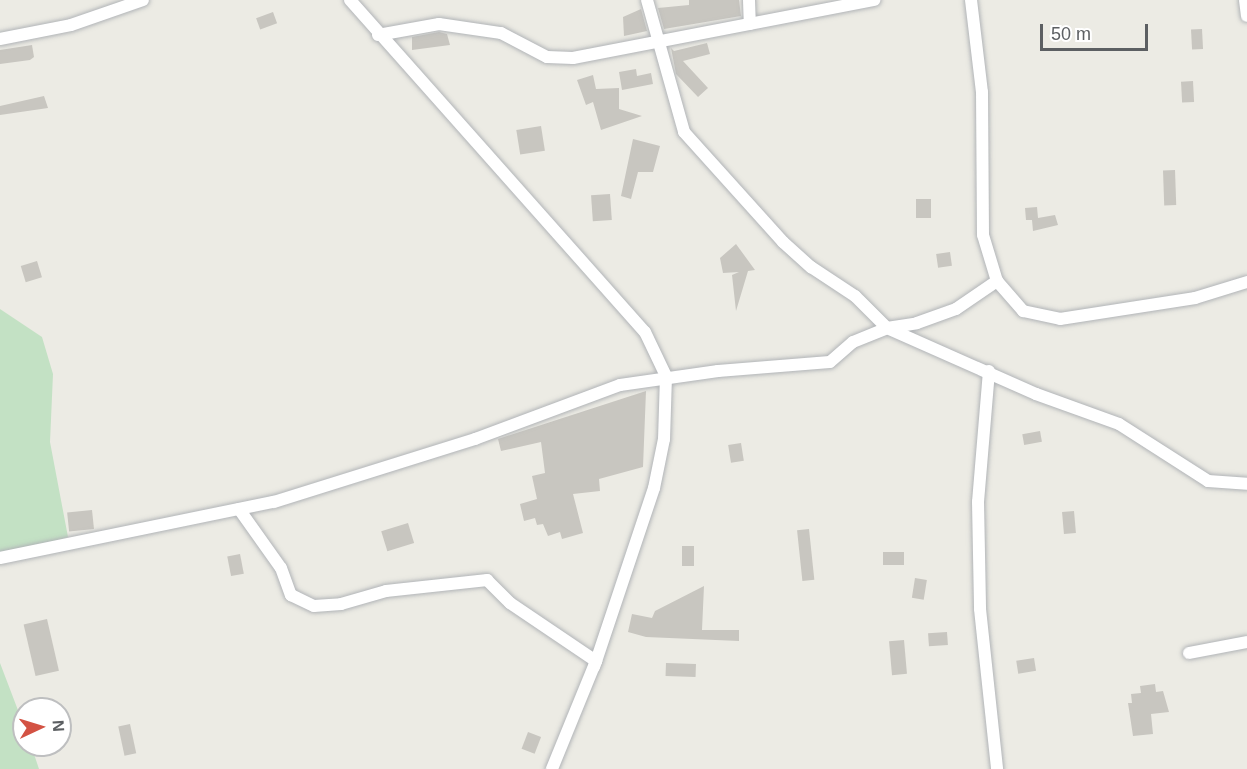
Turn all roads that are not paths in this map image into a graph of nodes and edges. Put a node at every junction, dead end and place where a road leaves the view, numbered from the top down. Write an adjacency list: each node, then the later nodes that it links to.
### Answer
1 (143, 0): 11 (street)
2 (350, 0): 10 (street)
3 (647, 0): 12 (street)
4 (749, 0): 9 (street)
5 (874, 0): 9 (street)
6 (971, 0): 13 (street)
7 (1245, 0): 8 (street)
8 (1247, 16)
9 (750, 24): 12 (street)
10 (378, 35): 12 (street); 17 (street)
11 (0, 39)
12 (657, 42): 15 (street)
13 (998, 281): 14 (street); 15 (street)
14 (1247, 282)
15 (887, 328): 16 (street); 17 (street)
16 (989, 371): 18 (street); 25 (street)
17 (666, 376): 19 (street); 23 (street)
18 (1247, 484)
19 (239, 509): 20 (street); 23 (street)
20 (0, 558)
21 (1247, 642): 22 (street)
22 (1189, 653)
23 (596, 661): 24 (street)
24 (554, 769)
25 (996, 769)

